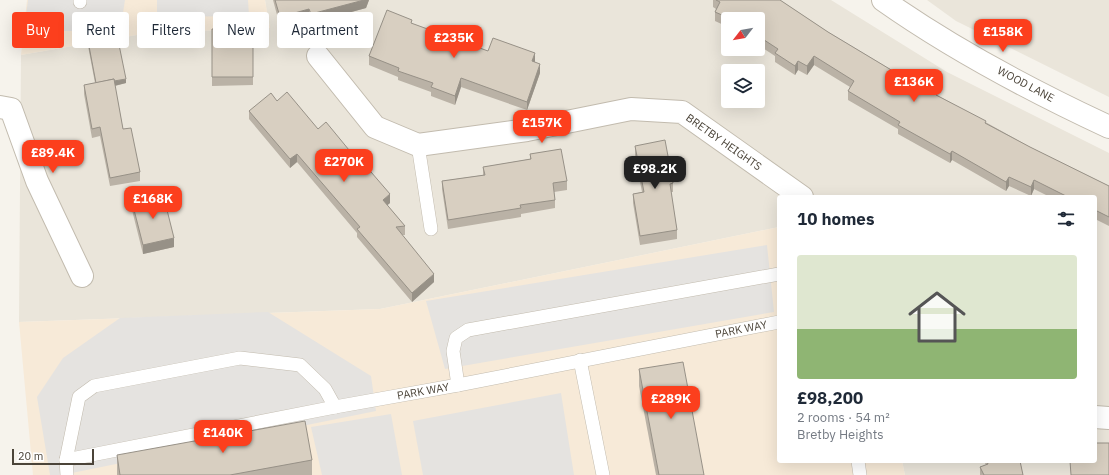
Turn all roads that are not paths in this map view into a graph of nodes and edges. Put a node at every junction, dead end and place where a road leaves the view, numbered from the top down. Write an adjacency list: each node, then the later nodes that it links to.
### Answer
1 (883, 0): 4 (street, WOOD LANE)
2 (318, 56): 5 (street)
3 (0, 107): 9 (street)
4 (1109, 127)
5 (418, 145): 6 (street, BRETBY HEIGHTS); 7 (lane)
6 (799, 195)
7 (431, 229)
8 (777, 274): 12 (lane)
9 (82, 276)
10 (777, 322): 11 (lane, PARK WAY)
11 (580, 360): 12 (lane, PARK WAY); 19 (lane)
12 (458, 385): 13 (lane, PARK WAY)
13 (335, 407): 16 (lane, PARK WAY); 16 (lane)
14 (1097, 417): 15 (street)
15 (1109, 418)
16 (66, 460): 18 (lane)
17 (858, 463): 20 (lane)
18 (67, 475)
19 (603, 475)
20 (860, 475)

